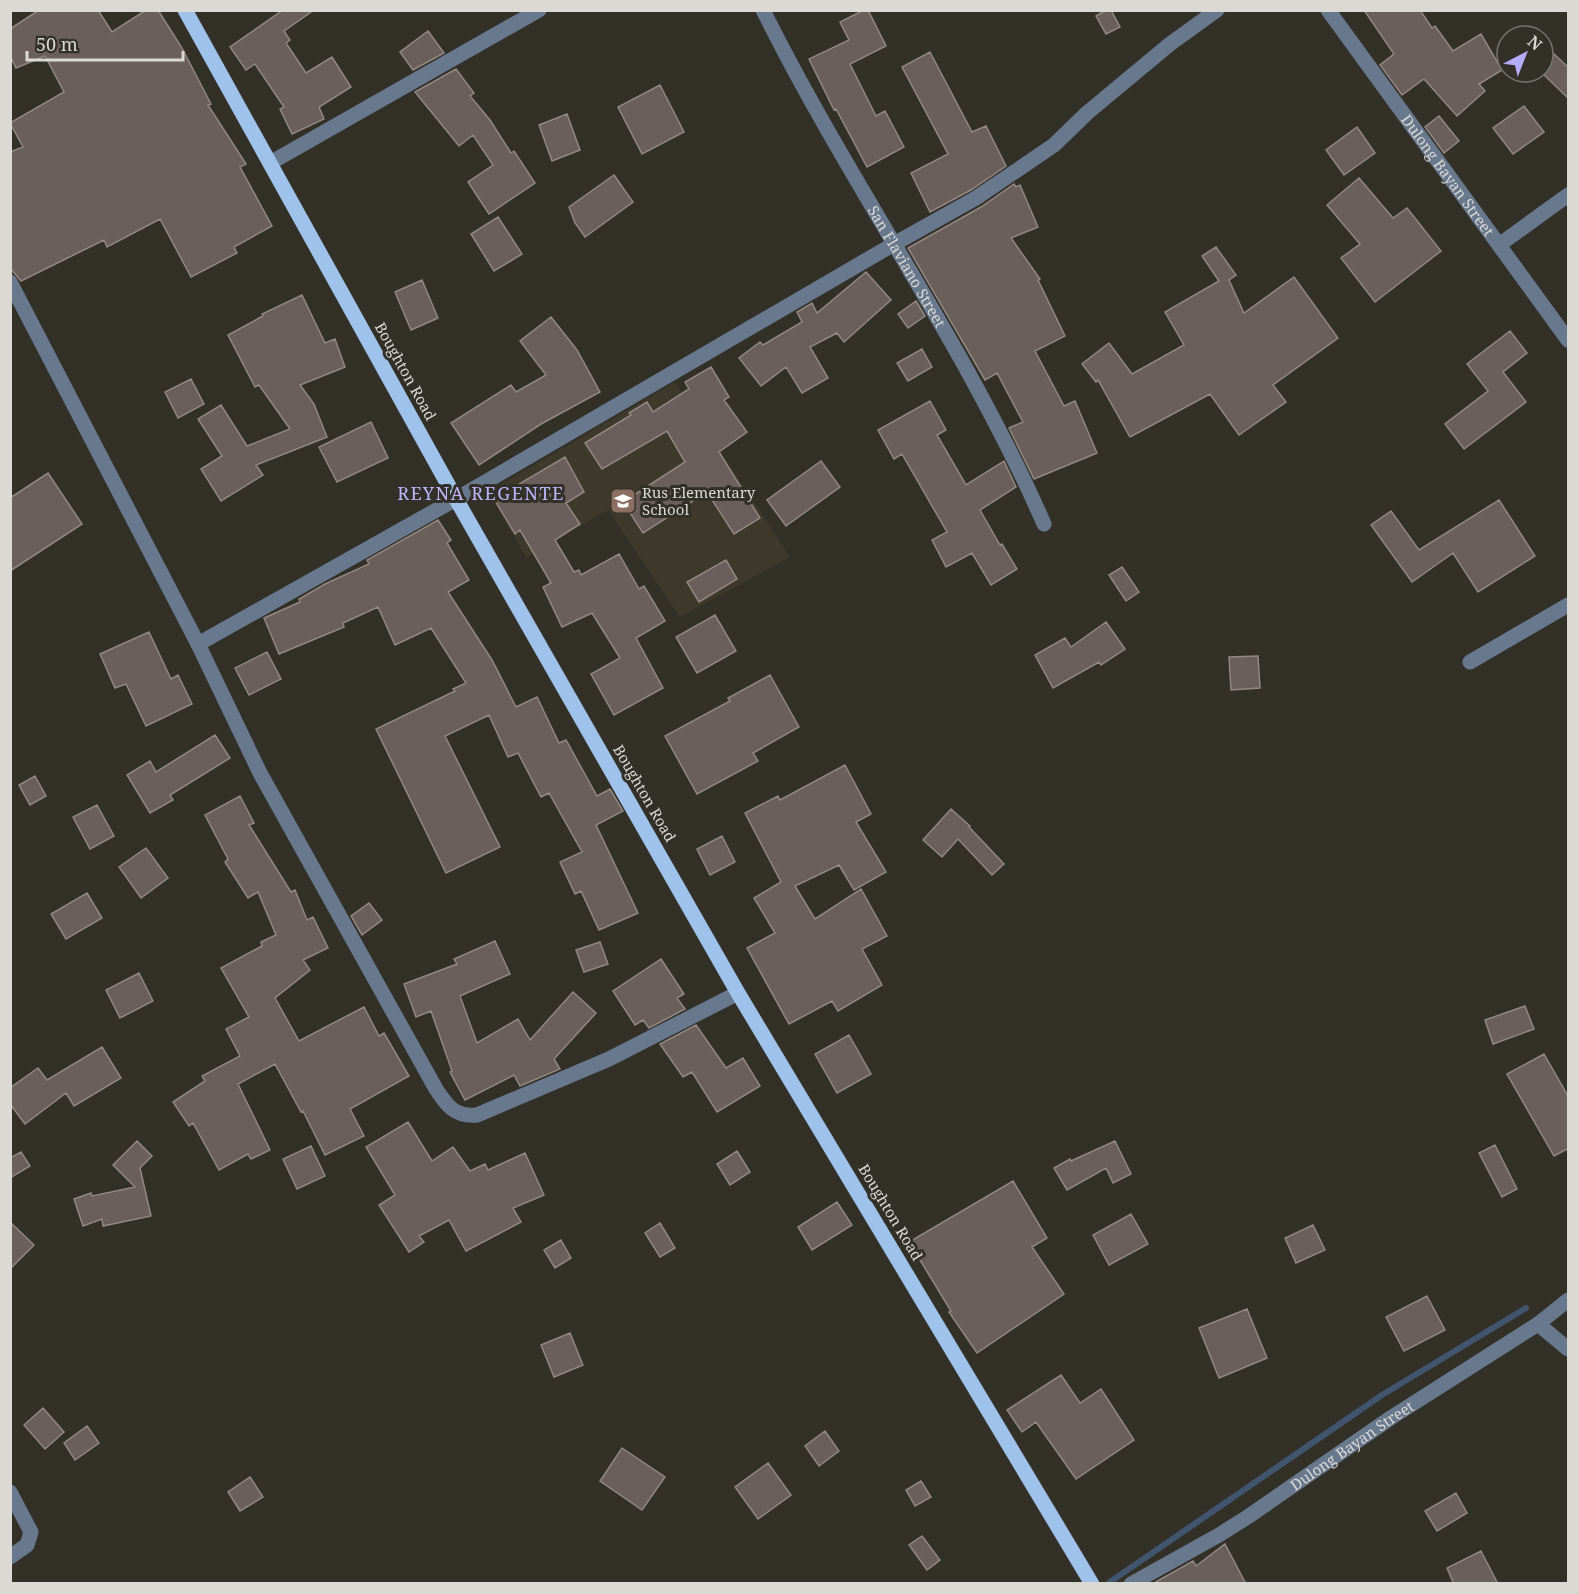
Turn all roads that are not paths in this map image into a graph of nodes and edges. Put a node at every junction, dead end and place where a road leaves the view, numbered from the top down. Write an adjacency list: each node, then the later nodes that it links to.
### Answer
1 (185, 10): 6 (main road, Boughton Road)
2 (539, 10): 6 (street)
3 (763, 10): 8 (street, San Flaviano Street)
4 (1217, 10): 8 (street)
5 (1328, 10): 9 (street, Dulong Bayan Street)
6 (270, 163): 12 (main road, Boughton Road)
7 (1569, 195): 9 (street)
8 (894, 244): 12 (street); 13 (street, San Flaviano Street)
9 (1498, 245): 11 (street, Dulong Bayan Street)
10 (10, 282): 15 (street)
11 (1569, 340)
12 (456, 499): 15 (street); 17 (main road, Boughton Road)
13 (1044, 524)
14 (1569, 605): 16 (street)
15 (198, 644): 17 (street)
16 (1470, 662)
17 (738, 993): 23 (main road, Boughton Road)
18 (1569, 1300): 19 (street, Dulong Bayan Street)
19 (1538, 1324): 20 (street); 24 (street, Dulong Bayan Street)
20 (1569, 1349)
21 (10, 1492): 22 (street)
22 (10, 1557)
23 (1092, 1584)
24 (1131, 1584)

